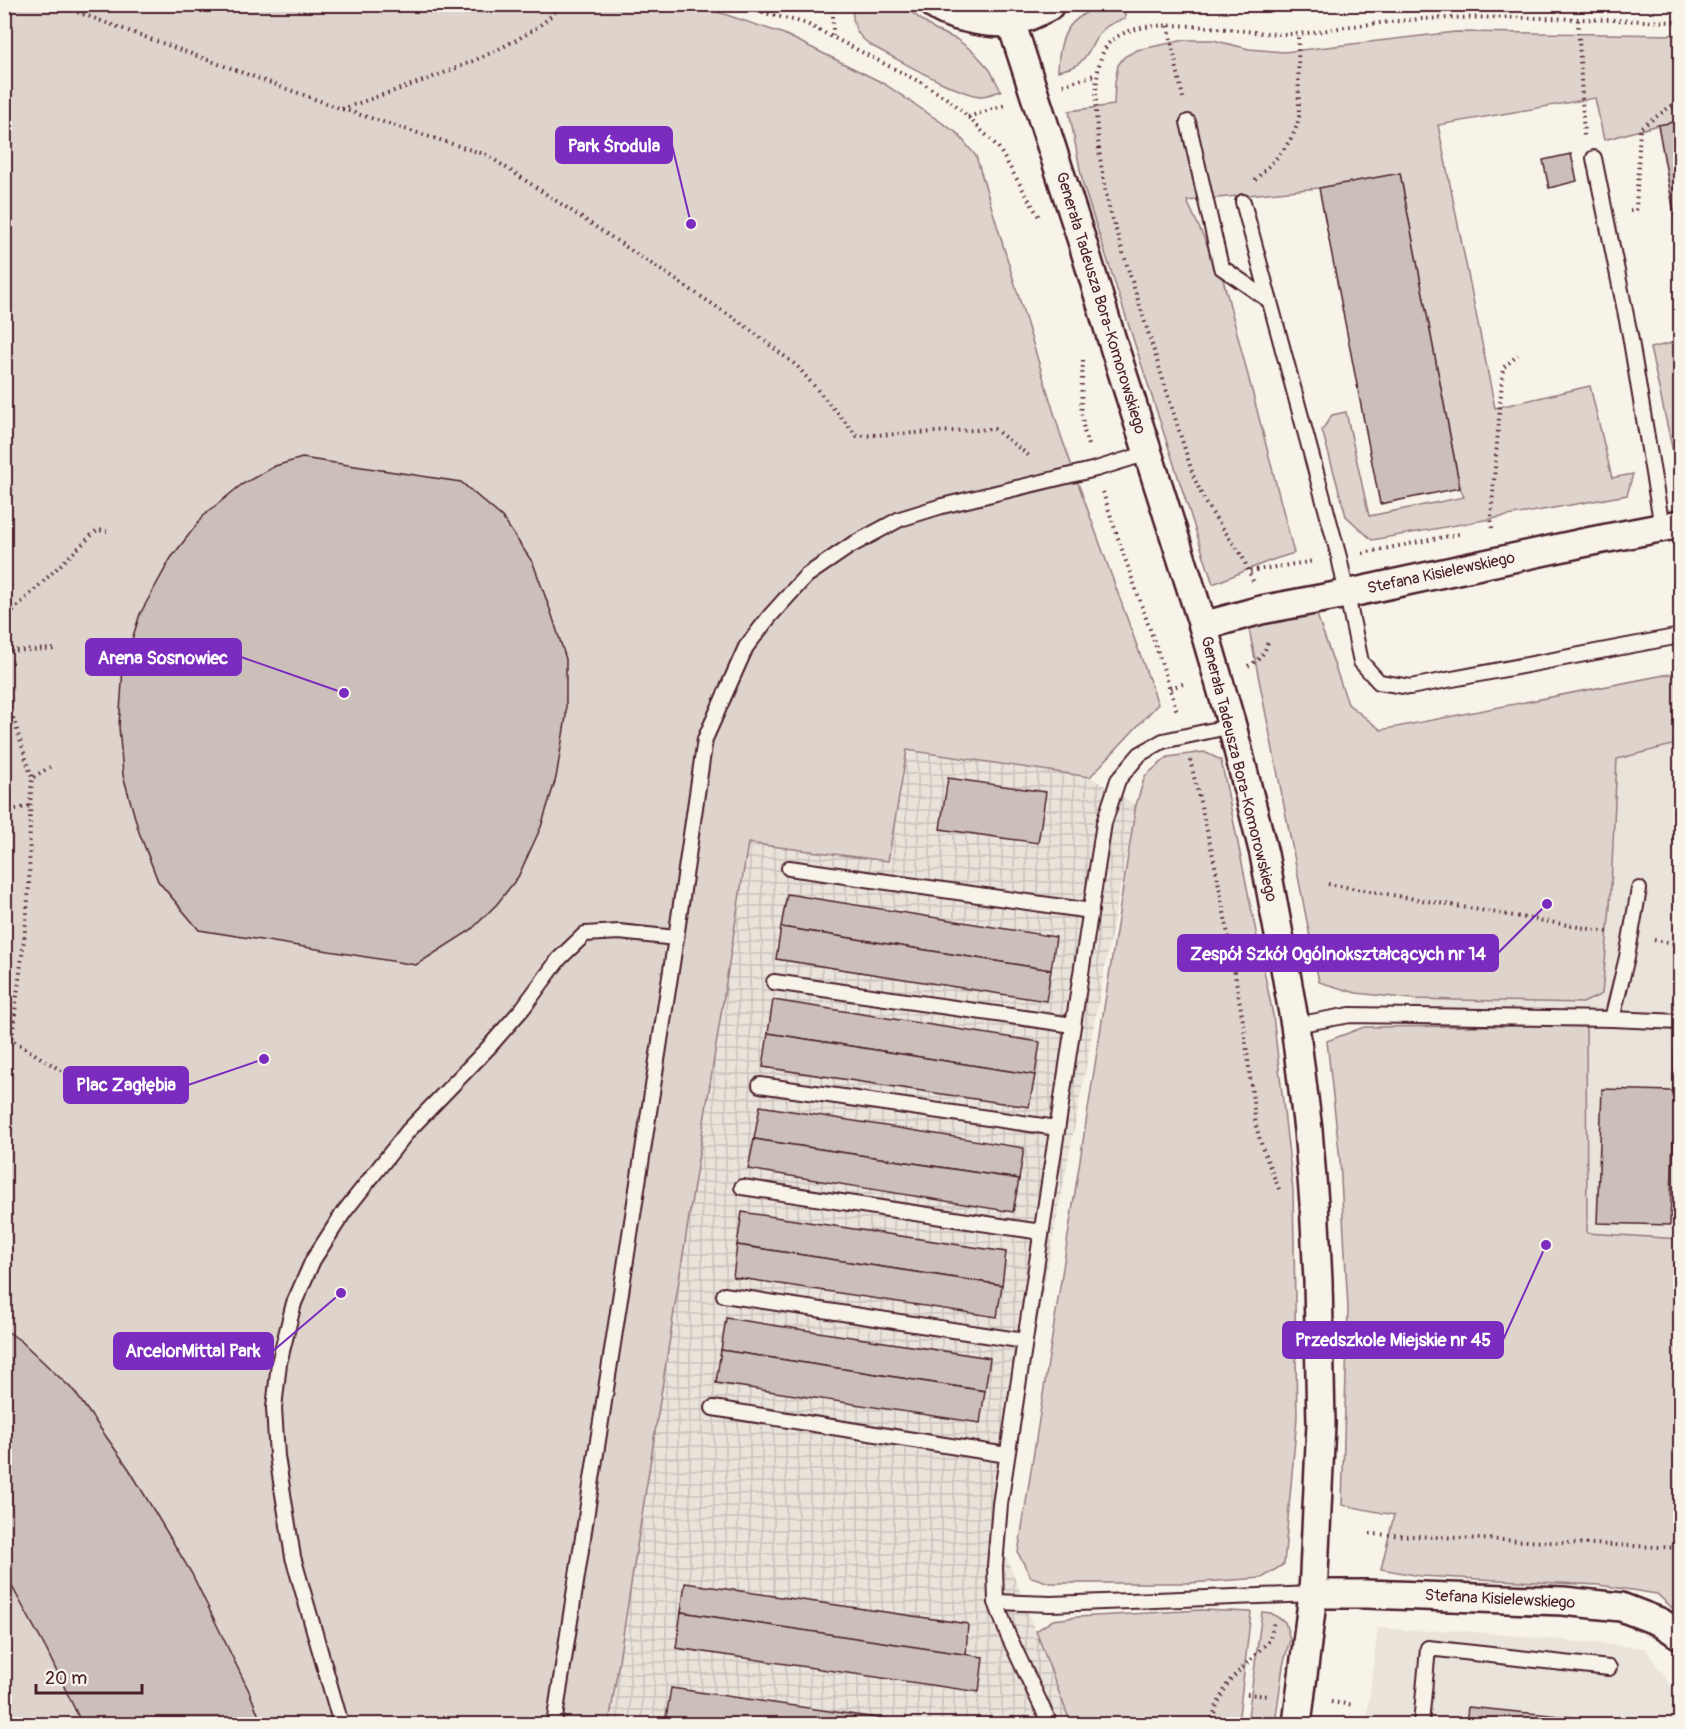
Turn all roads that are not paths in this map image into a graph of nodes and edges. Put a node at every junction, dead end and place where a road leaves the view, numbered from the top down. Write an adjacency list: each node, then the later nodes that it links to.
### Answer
1 (938, 4): 3 (street)
2 (1047, 4): 3 (street)
3 (1010, 19): 8 (street, Generała Tadeusza Bora-Komorowskiego)
4 (1188, 122): 7 (lane)
5 (1594, 158): 9 (lane)
6 (1243, 202): 7 (lane)
7 (1270, 301): 10 (lane)
8 (1148, 453): 11 (street, Generała Tadeusza Bora-Komorowskiego); 17 (lane)
9 (1671, 526): 10 (street, Stefana Kisielewskiego)
10 (1346, 594): 11 (street, Stefana Kisielewskiego); 12 (lane)
11 (1203, 626): 13 (street, Generała Tadeusza Bora-Komorowskiego)
12 (1680, 636)
13 (1232, 726): 16 (lane); 22 (street, Generała Tadeusza Bora-Komorowskiego)
14 (789, 868): 16 (lane)
15 (1640, 889): 19 (lane)
16 (1091, 911): 21 (lane)
17 (676, 938): 35 (lane); 36 (lane)
18 (774, 982): 21 (lane)
19 (1612, 1019): 20 (lane); 22 (lane)
20 (1680, 1022)
21 (1073, 1024): 24 (lane)
22 (1294, 1025): 31 (street, Generała Tadeusza Bora-Komorowskiego)
23 (760, 1085): 24 (lane)
24 (1057, 1128): 26 (lane)
25 (742, 1187): 26 (lane)
26 (1041, 1232): 28 (lane)
27 (724, 1295): 28 (lane)
28 (1025, 1341): 30 (lane)
29 (713, 1408): 30 (lane)
30 (1007, 1455): 32 (lane)
31 (1313, 1594): 32 (lane); 33 (street, Stefana Kisielewskiego); 38 (street, Generała Tadeusza Bora-Komorowskiego)
32 (996, 1602): 37 (lane)
33 (1680, 1635)
34 (1609, 1668): 39 (lane)
35 (341, 1725)
36 (554, 1725)
37 (1050, 1725)
38 (1298, 1725)
39 (1421, 1725)

